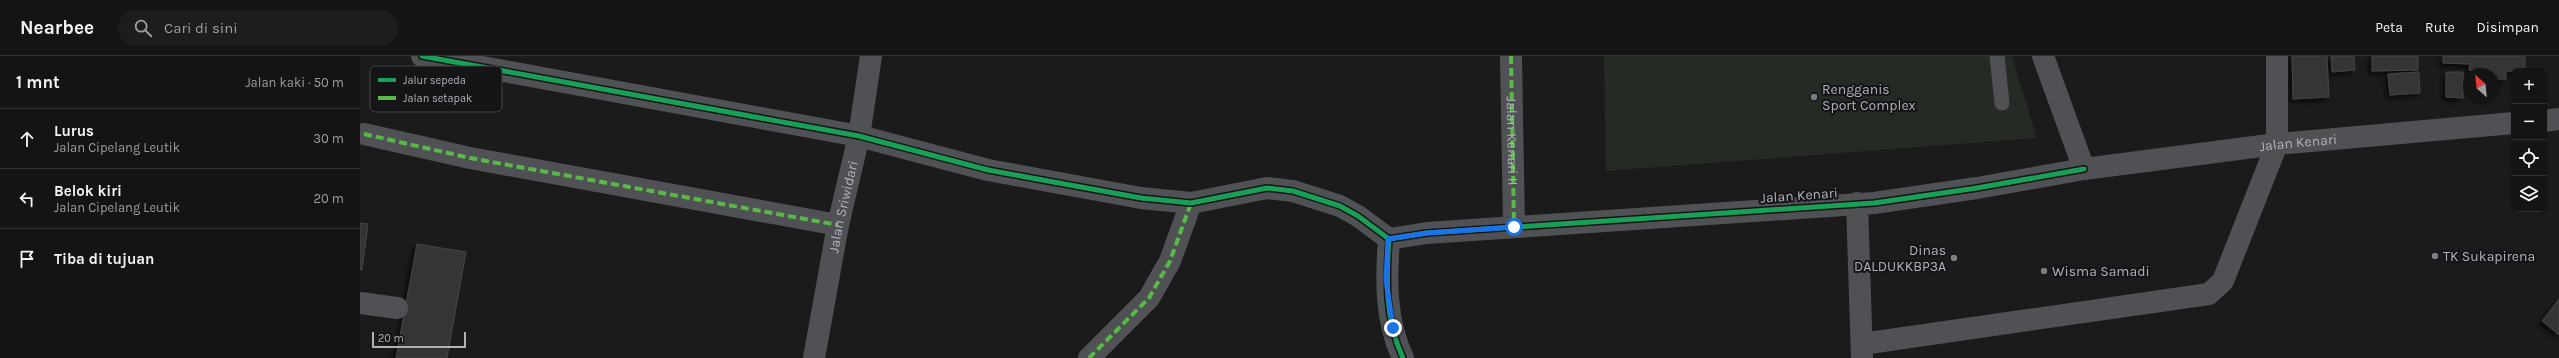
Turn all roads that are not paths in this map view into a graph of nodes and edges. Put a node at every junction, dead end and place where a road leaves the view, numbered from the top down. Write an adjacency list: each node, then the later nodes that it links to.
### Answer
1 (422, 56): 7 (street)
2 (871, 56): 14 (street, Jalan Sriwidari)
3 (1511, 56): 20 (street, Jalan Kenari II)
4 (1997, 56): 9 (lane)
5 (2043, 56): 16 (street)
6 (2277, 56): 15 (street)
7 (477, 66)
8 (502, 71): 14 (street)
9 (2002, 103)
10 (2559, 119): 11 (street)
11 (2547, 121)
12 (2511, 123): 15 (street, Jalan Kenari)
13 (364, 134): 19 (street)
14 (859, 136): 17 (street); 19 (street, Jalan Sriwidari)
15 (2278, 144): 16 (street, Jalan Kenari); 24 (street)
16 (2084, 169): 18 (street, Jalan Kenari)
17 (1191, 203): 21 (street); 26 (street)
18 (1857, 203): 20 (street, Jalan Kenari); 24 (street)
19 (838, 225): 25 (street, Jalan Sriwidari)
20 (1514, 227): 21 (street, Jalan Kenari)
21 (1388, 239): 27 (street)
22 (360, 303): 23 (street)
23 (397, 308)
24 (1862, 351)
25 (814, 358)
26 (1088, 358)
27 (1403, 358)

